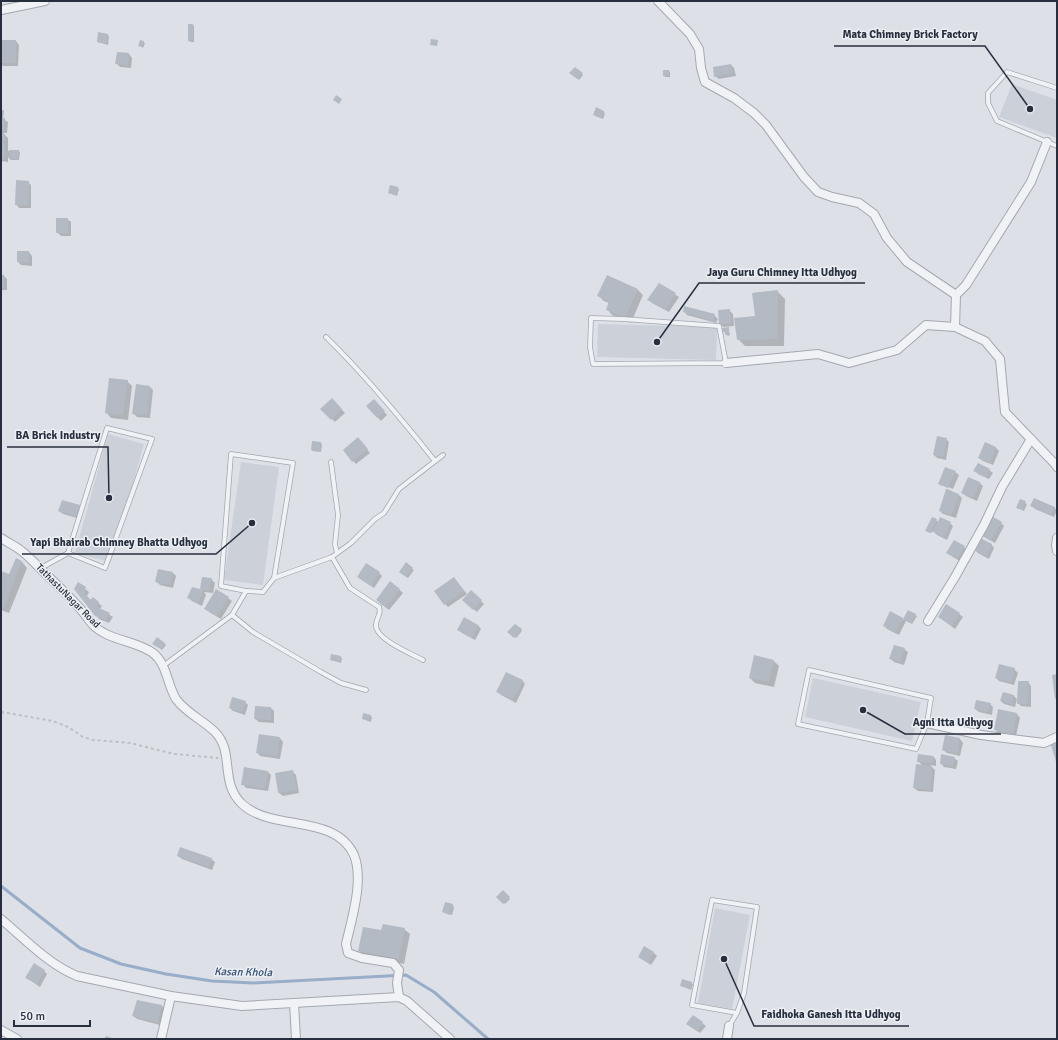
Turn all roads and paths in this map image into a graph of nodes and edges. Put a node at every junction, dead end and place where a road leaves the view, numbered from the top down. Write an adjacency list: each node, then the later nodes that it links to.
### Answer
1 (45, 1): 3 (street)
2 (658, 1): 7 (street)
3 (1, 10)
4 (1057, 88): 5 (lane)
5 (1047, 142): 6 (lane); 7 (street)
6 (1057, 146)
7 (956, 295): 8 (street)
8 (955, 327): 10 (street); 11 (street)
9 (326, 338): 13 (lane)
10 (726, 363): 10 (lane)
11 (1031, 439): 15 (street); 26 (street)
12 (443, 455): 13 (lane)
13 (435, 461): 20 (lane)
14 (331, 462): 20 (lane)
15 (1057, 467)
16 (1, 538): 22 (street, TathastuNagar Road)
17 (1057, 538): 18 (street)
18 (1057, 551)
19 (68, 553): 19 (lane); 22 (lane)
20 (337, 553): 21 (lane)
21 (332, 557): 23 (lane); 27 (lane)
22 (40, 569): 28 (street, TathastuNagar Road)
23 (274, 578): 24 (lane); 24 (lane)
24 (246, 591): 25 (lane)
25 (232, 615): 28 (lane); 29 (lane)
26 (928, 621)
27 (423, 660)
28 (163, 666): 33 (street, TathastuNagar Road)
29 (366, 690)
30 (1, 712): 33 (path)
31 (926, 723): 31 (lane); 32 (street)
32 (1057, 737)
33 (227, 759): 36 (street, TathastuNagar Road)
34 (1, 919): 35 (street)
35 (172, 996): 37 (street); 42 (street)
36 (400, 997): 37 (street); 44 (street)
37 (294, 1003): 43 (street)
38 (737, 1013): 38 (lane); 39 (lane)
39 (729, 1026): 45 (street)
40 (1, 1030): 41 (street)
41 (17, 1039)
42 (161, 1039)
43 (296, 1039)
44 (450, 1039)
45 (728, 1039)

